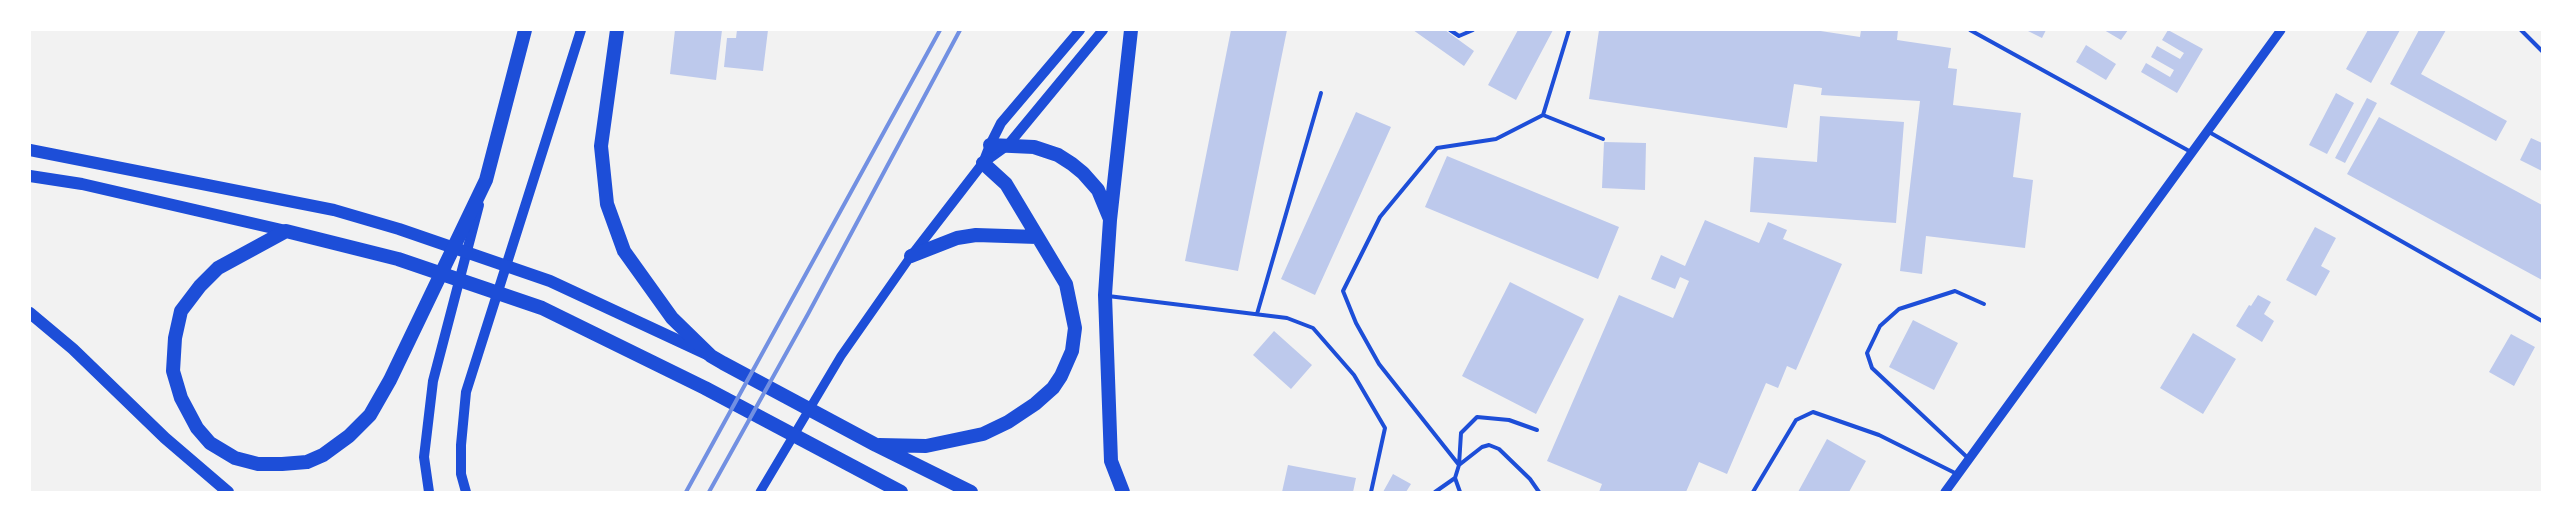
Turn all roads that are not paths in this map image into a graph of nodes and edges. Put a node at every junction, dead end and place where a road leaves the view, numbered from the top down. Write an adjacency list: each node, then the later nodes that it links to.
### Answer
1 (525, 30): 24 (highway)
2 (581, 30): 43 (main road)
3 (618, 30): 34 (highway)
4 (1080, 30): 18 (main road)
5 (1102, 30): 19 (main road)
6 (1130, 30): 25 (highway)
7 (1450, 30): 8 (lane)
8 (1473, 30)
9 (1569, 30): 15 (lane)
10 (1970, 30): 21 (lane)
11 (2281, 30): 16 (street)
12 (2521, 30): 13 (lane)
13 (2542, 50)
14 (1321, 93): 32 (lane)
15 (1543, 115): 17 (lane); 38 (lane)
16 (2209, 132): 21 (street); 33 (lane)
17 (1603, 139)
18 (990, 145): 19 (highway); 22 (main road)
19 (1008, 145): 22 (main road); 25 (highway)
20 (30, 150): 34 (main road)
21 (2193, 153): 37 (street)
22 (984, 163): 27 (highway); 28 (main road)
23 (30, 176): 26 (main road)
24 (486, 180): 26 (highway); 42 (main road)
25 (1110, 220): 29 (highway)
26 (286, 231): 45 (highway)
27 (1037, 237): 28 (highway); 36 (highway)
28 (911, 256): 44 (street)
29 (1105, 295): 32 (lane); 47 (highway)
30 (1984, 304): 37 (lane)
31 (30, 313): 41 (main road)
32 (1257, 314): 48 (lane)
33 (2542, 321)
34 (717, 360): 36 (highway)
35 (1537, 430): 38 (lane)
36 (876, 445): 46 (highway)
37 (1969, 459): 39 (street)
38 (1459, 465): 40 (lane); 51 (lane)
39 (1958, 474): 52 (lane); 53 (street)
40 (1455, 478): 49 (lane); 50 (lane)
41 (228, 492)
42 (429, 492)
43 (466, 492)
44 (760, 492)
45 (901, 492)
46 (971, 492)
47 (1123, 492)
48 (1371, 492)
49 (1435, 492)
50 (1460, 492)
51 (1538, 492)
52 (1753, 492)
53 (1945, 492)

